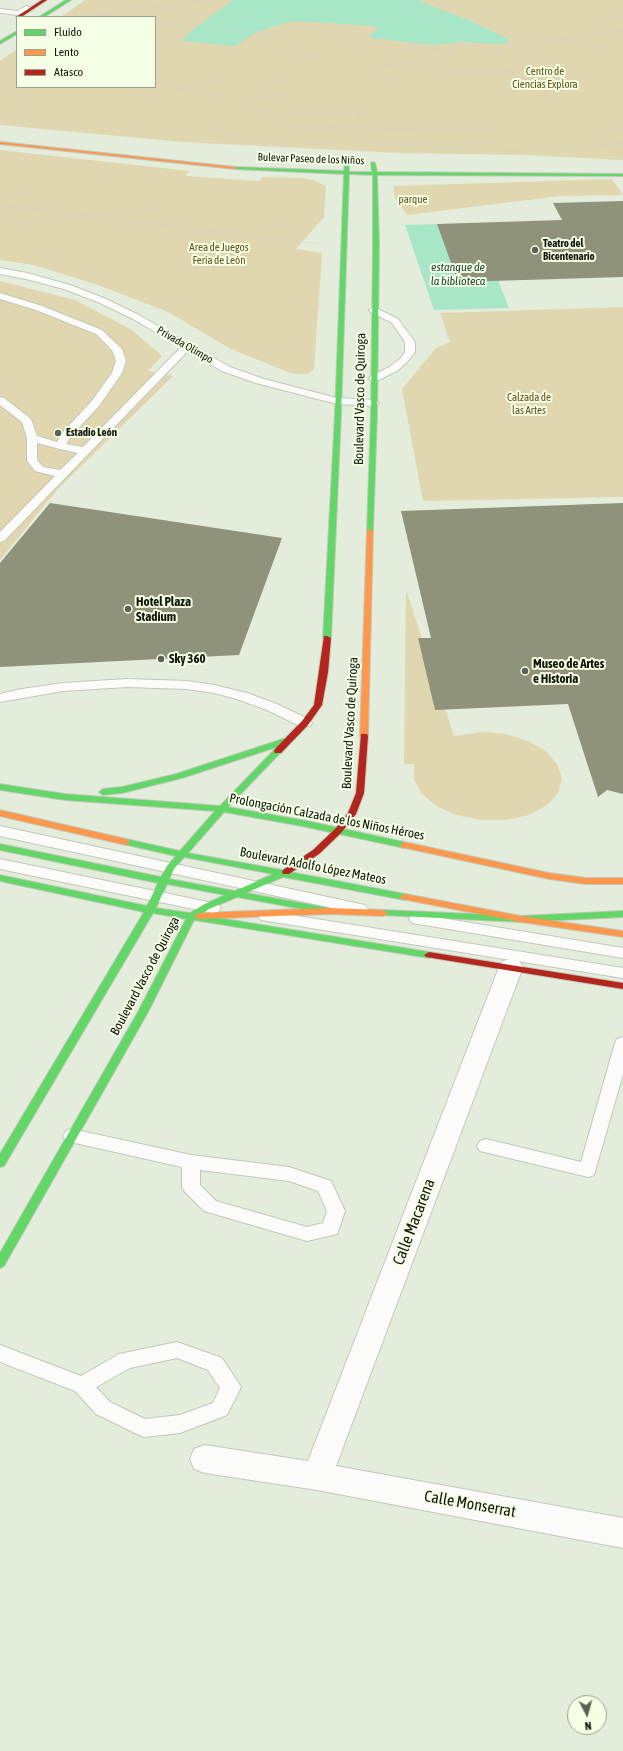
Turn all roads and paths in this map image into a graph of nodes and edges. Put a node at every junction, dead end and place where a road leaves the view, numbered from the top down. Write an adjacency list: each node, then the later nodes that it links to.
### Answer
1 (45, 0): 6 (street)
2 (69, 0): 11 (street)
3 (115, 0): 8 (path)
4 (207, 0): 9 (path)
5 (432, 0): 21 (path)
6 (32, 9): 7 (lane); 10 (street)
7 (0, 11)
8 (99, 14): 9 (path); 12 (path)
9 (103, 15): 13 (path)
10 (19, 16)
11 (43, 16)
12 (88, 16)
13 (106, 16)
14 (156, 23): 15 (path)
15 (182, 26): 18 (path); 22 (path)
16 (623, 30): 21 (path)
17 (16, 33): 20 (street)
18 (269, 34): 19 (path); 25 (path)
19 (360, 42): 24 (path); 25 (path)
20 (0, 43)
21 (530, 44): 23 (path); 29 (path)
22 (156, 45)
23 (496, 49): 24 (path); 26 (path)
24 (450, 50): 26 (path)
25 (291, 53): 31 (path)
26 (451, 55): 27 (path)
27 (415, 62): 28 (path); 29 (path)
28 (355, 70): 31 (path); 33 (path)
29 (511, 70): 33 (path)
30 (156, 82): 31 (path)
31 (257, 96): 32 (path)
32 (235, 123): 33 (path); 37 (path)
33 (360, 128)
34 (22, 136): 39 (street)
35 (623, 142): 38 (path)
36 (0, 143): 44 (street, Bulevar Paseo de los Niños)
37 (343, 143)
38 (374, 145)
39 (138, 148)
40 (346, 162): 44 (street, Boulevard Vasco de Quiroga)
41 (373, 163): 45 (street, Boulevard Vasco de Quiroga)
42 (515, 165): 43 (street)
43 (623, 167)
44 (347, 173): 45 (street, Bulevar Paseo de los Niños); 48 (street, Boulevard Vasco de Quiroga)
45 (374, 174): 46 (street, Bulevar Paseo de los Niños); 51 (street, Boulevard Vasco de Quiroga)
46 (623, 175)
47 (0, 205): 48 (path)
48 (344, 243): 55 (street, Boulevard Vasco de Quiroga)
49 (0, 271): 52 (lane, Privada Olimpo)
50 (0, 296): 58 (lane)
51 (374, 310): 53 (street, Boulevard Vasco de Quiroga); 53 (lane)
52 (187, 346): 55 (lane, Privada Olimpo); 59 (lane)
53 (374, 379): 56 (street, Boulevard Vasco de Quiroga)
54 (0, 400): 57 (lane)
55 (337, 401): 56 (lane, Privada Olimpo); 63 (street, Boulevard Vasco de Quiroga)
56 (374, 403): 70 (street, Boulevard Vasco de Quiroga)
57 (32, 438): 58 (lane); 60 (lane)
58 (60, 446): 59 (lane)
59 (85, 451): 60 (lane)
60 (62, 474): 61 (lane)
61 (0, 539)
62 (0, 698): 63 (lane)
63 (305, 723): 64 (street, Boulevard Vasco de Quiroga)
64 (289, 740): 66 (street); 67 (street, Boulevard Vasco de Quiroga)
65 (0, 787): 66 (street, Prolongación Calzada de los Niños Héroes)
66 (65, 797): 67 (street, Prolongación Calzada de los Niños Héroes)
67 (222, 809): 70 (street, Prolongación Calzada de los Niños Héroes); 72 (street, Boulevard Vasco de Quiroga)
68 (0, 814): 72 (street, Boulevard Adolfo López Mateos)
69 (0, 831): 75 (lane)
70 (338, 831): 74 (street, Boulevard Vasco de Quiroga); 77 (street, Prolongación Calzada de los Niños Héroes)
71 (0, 847): 75 (street)
72 (181, 854): 74 (street, Boulevard Adolfo López Mateos); 75 (street, Boulevard Vasco de Quiroga)
73 (0, 864): 80 (lane)
74 (283, 874): 78 (street, Boulevard Vasco de Quiroga); 87 (street, Boulevard Adolfo López Mateos)
75 (167, 875): 78 (lane); 79 (street); 80 (street, Boulevard Vasco de Quiroga)
76 (0, 878): 80 (street)
77 (623, 881)
78 (255, 887): 79 (street, Boulevard Vasco de Quiroga); 83 (lane)
79 (235, 894): 81 (street, Boulevard Vasco de Quiroga); 82 (street)
80 (153, 903): 81 (lane); 86 (street); 96 (street, Boulevard Vasco de Quiroga)
81 (206, 907): 85 (lane); 86 (street, Boulevard Vasco de Quiroga)
82 (329, 911): 83 (street); 85 (street)
83 (381, 913): 87 (street); 89 (lane)
84 (623, 914): 87 (street)
85 (256, 915): 86 (street); 91 (lane)
86 (192, 916): 90 (street); 94 (street, Boulevard Vasco de Quiroga)
87 (521, 919): 88 (street, Boulevard Adolfo López Mateos)
88 (623, 934)
89 (623, 953)
90 (511, 968): 92 (street); 102 (street, Calle Macarena)
91 (623, 973)
92 (623, 986)
93 (623, 1043): 95 (lane)
94 (72, 1136): 97 (lane); 98 (street, Boulevard Vasco de Quiroga)
95 (486, 1146)
96 (3, 1151)
97 (191, 1162): 97 (lane)
98 (0, 1263)
99 (0, 1353): 100 (lane)
100 (82, 1384): 100 (lane)
101 (205, 1459): 102 (street, Calle Monserrat)
102 (317, 1476): 103 (street, Calle Monserrat)
103 (623, 1533)

